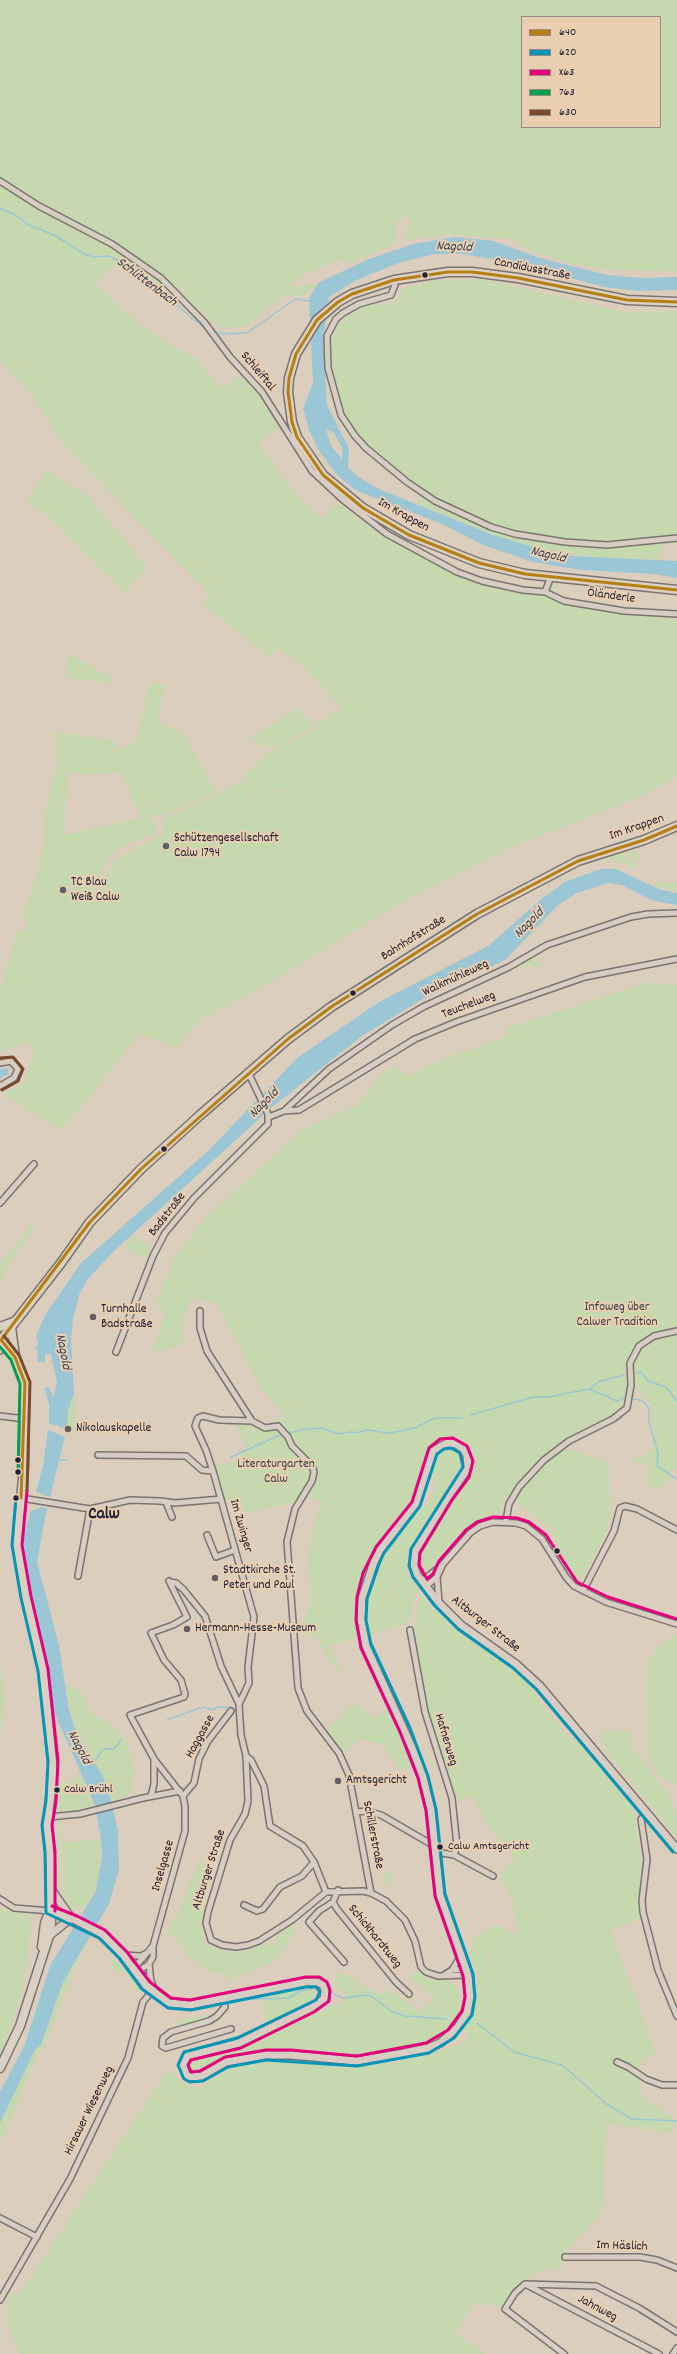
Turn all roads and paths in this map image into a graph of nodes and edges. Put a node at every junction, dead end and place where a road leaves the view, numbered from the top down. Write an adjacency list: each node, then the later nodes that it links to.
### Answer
1 (0, 181): 8 (street, Schleiftal)
2 (394, 280): 3 (main road, Candidusstraße); 4 (main road, Candidusstraße); 5 (street)
3 (338, 302): 6 (main road, Im Krappen)
4 (677, 302)
5 (677, 538)
6 (550, 579): 7 (main road, Im Krappen); 8 (street)
7 (677, 590)
8 (545, 592): 9 (street, Öländerle)
9 (677, 614)
10 (677, 826): 11 (main road, Im Krappen)
11 (604, 852): 15 (main road, Bahnhofstraße)
12 (677, 913): 17 (street, Walkmühleweg)
13 (677, 959): 17 (street, Teuchelweg)
14 (0, 1062): 16 (street)
15 (248, 1072): 18 (street); 22 (main road, Bahnhofstraße)
16 (0, 1086)
17 (284, 1111): 18 (street, Walkmühleweg)
18 (269, 1116): 27 (street, Badstraße)
19 (34, 1164): 20 (street)
20 (0, 1203)
21 (200, 1311): 31 (street)
22 (14, 1324): 23 (main road); 25 (main road, Bahnhofstraße); 28 (main road)
23 (0, 1327)
24 (677, 1331): 39 (street)
25 (3, 1342): 26 (street); 28 (main road)
26 (0, 1351)
27 (116, 1352)
28 (16, 1357): 30 (main road)
29 (0, 1416): 30 (street)
30 (25, 1419): 34 (main road)
31 (252, 1422): 33 (street, Im Zwinger); 57 (street, Schillerstraße)
32 (98, 1455): 33 (street)
33 (213, 1471): 35 (street, Im Zwinger)
34 (21, 1498): 37 (street); 59 (main road)
35 (221, 1499): 36 (street); 42 (street, Im Zwinger)
36 (166, 1502): 37 (street); 38 (street)
37 (90, 1509): 44 (street)
38 (172, 1517)
39 (506, 1521): 43 (street); 47 (street)
40 (677, 1530): 47 (street)
41 (208, 1536): 42 (street)
42 (235, 1550): 51 (street, Im Zwinger)
43 (444, 1564): 45 (street); 46 (street)
44 (78, 1576)
45 (437, 1576): 46 (street); 48 (street)
46 (423, 1584): 48 (street, Altburger Straße); 60 (street, Altburger Straße)
47 (583, 1591): 49 (street)
48 (439, 1603): 58 (street, Altburger Straße)
49 (677, 1624)
50 (410, 1630): 62 (street, Hafnerweg)
51 (239, 1704): 53 (street, Altburger Straße); 54 (street, Altburger Straße)
52 (231, 1711): 55 (street, Haggasse)
53 (246, 1756): 63 (street); 67 (street, Altburger Straße)
54 (154, 1759): 55 (street); 56 (street)
55 (181, 1794): 56 (street); 75 (street, Inselgasse)
56 (151, 1796): 59 (street)
57 (356, 1812): 60 (street); 68 (street, Schillerstraße)
58 (647, 1813): 61 (street, Altburger Straße); 89 (street)
59 (49, 1817): 65 (main road)
60 (436, 1848): 62 (street); 78 (street, Altburger Straße)
61 (677, 1849)
62 (454, 1855): 64 (street)
63 (314, 1862): 67 (street); 71 (street)
64 (493, 1876)
65 (51, 1889): 72 (main road); 73 (street)
66 (338, 1890): 67 (street); 68 (street); 70 (street, Schickhardtweg)
67 (326, 1892)
68 (371, 1893): 85 (street)
69 (0, 1899): 72 (street)
70 (333, 1902): 80 (street); 87 (street, Schickhardtweg)
71 (244, 1905)
72 (50, 1911): 73 (street); 74 (main road); 76 (main road)
73 (73, 1919): 74 (street); 79 (street)
74 (49, 1936): 76 (main road)
75 (153, 1946): 77 (street, Inselgasse); 81 (street, Inselgasse)
76 (42, 1953): 92 (main road)
77 (147, 1953): 79 (street); 82 (street, Inselgasse)
78 (462, 1954): 83 (street); 84 (street, Altburger Straße)
79 (123, 1955): 82 (street)
80 (344, 1962)
81 (149, 1964): 82 (street); 86 (street, Inselgasse)
82 (136, 1970): 86 (street)
83 (452, 1970): 84 (street); 85 (street)
84 (468, 1972): 85 (street); 88 (street, Altburger Straße)
85 (444, 1975)
86 (152, 1987): 88 (street); 95 (street, Hirsauer Wiesenweg)
87 (409, 1994)
88 (223, 1998): 90 (street)
89 (677, 2016)
90 (231, 2029)
91 (617, 2062): 93 (street)
92 (0, 2068)
93 (677, 2085)
94 (0, 2218): 95 (street)
95 (37, 2237): 99 (street, Hirsauer Wiesenweg)
96 (565, 2257): 97 (street, Im Häslich)
97 (677, 2268)
98 (525, 2284): 100 (street); 102 (street); 103 (street, Jahnweg)
99 (0, 2300)
100 (677, 2332)
101 (677, 2348): 104 (street)
102 (564, 2354)
103 (659, 2354)
104 (673, 2354)

